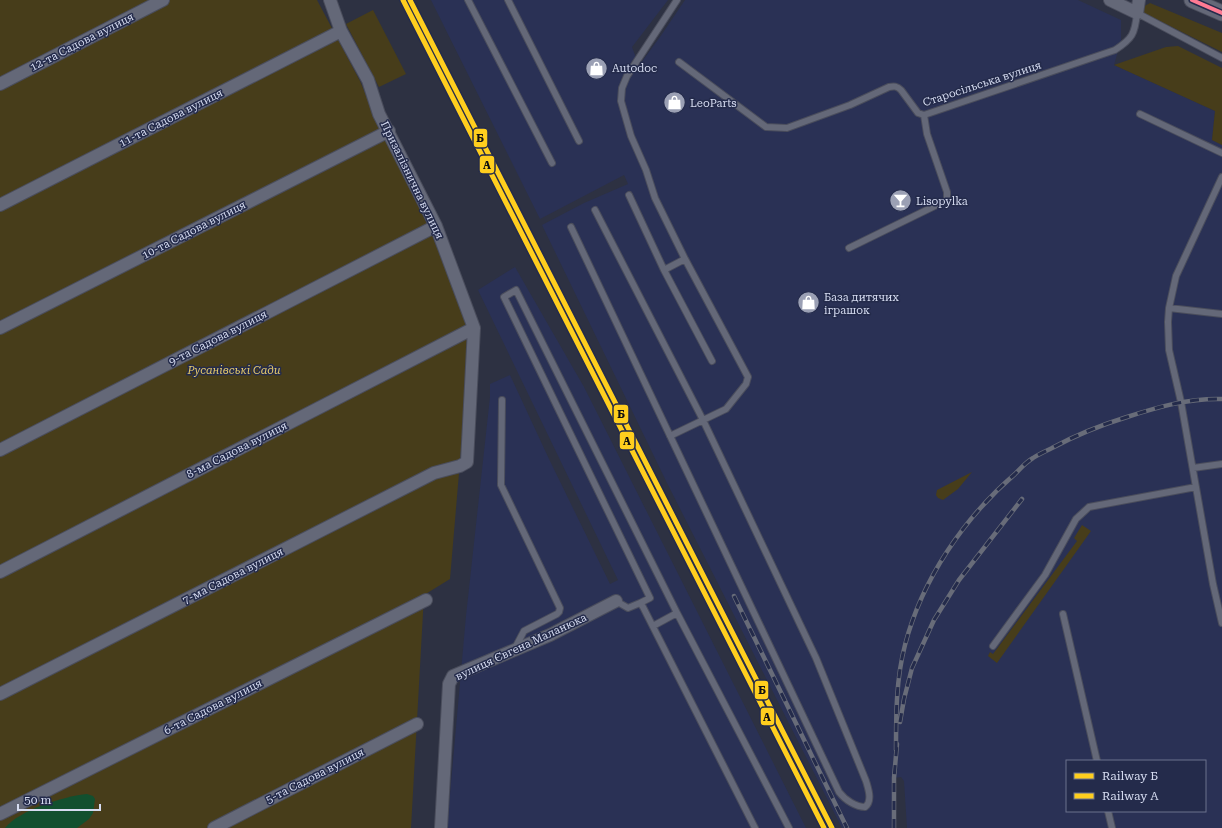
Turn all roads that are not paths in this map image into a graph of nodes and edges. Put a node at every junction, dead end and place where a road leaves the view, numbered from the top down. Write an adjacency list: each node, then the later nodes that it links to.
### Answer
1 (163, 0): 14 (street, 12-та Садова вулиця)
2 (330, 0): 11 (street, Призалізнична вулиця)
3 (468, 0): 20 (lane)
4 (508, 0): 18 (lane)
5 (678, 0): 28 (lane)
6 (1110, 0): 9 (street)
7 (1139, 0): 9 (street)
8 (1192, 0): 10 (street)
9 (1137, 13): 12 (lane); 16 (lane, Старосільська вулиця)
10 (1222, 13)
11 (341, 31): 17 (street, Призалізнична вулиця); 23 (street, 11-та Садова вулиця)
12 (1222, 58)
13 (679, 62): 16 (lane, Старосільська вулиця)
14 (0, 84)
15 (1140, 114): 19 (lane)
16 (924, 115): 27 (lane)
17 (389, 131): 25 (street, Призалізнична вулиця); 32 (street, 10-та Садова вулиця)
18 (579, 141)
19 (1222, 153)
20 (552, 163)
21 (1222, 177): 30 (lane)
22 (629, 195): 29 (lane)
23 (0, 205)
24 (594, 210): 36 (lane)
25 (436, 226): 33 (street, Призалізнична вулиця); 38 (street, 9-та Садова вулиця)
26 (571, 227): 37 (lane)
27 (849, 248)
28 (685, 260): 29 (lane); 36 (lane)
29 (664, 270): 34 (lane)
30 (1169, 308): 31 (lane); 41 (lane)
31 (1222, 314)
32 (0, 328)
33 (474, 328): 39 (street, Призалізнична вулиця); 43 (street, 8-ма Садова вулиця)
34 (712, 361)
35 (502, 400): 52 (lane)
36 (702, 420): 37 (lane); 37 (lane)
37 (670, 436)
38 (0, 450)
39 (467, 462): 53 (street, 7-ма Садова вулиця)
40 (1222, 464): 41 (lane)
41 (1193, 468): 42 (lane)
42 (1196, 487): 49 (lane); 51 (lane)
43 (0, 572)
44 (426, 600): 57 (street, 6-та Садова вулиця)
45 (616, 601): 46 (lane); 52 (street, вулиця Євгена Маланюка)
46 (640, 603): 47 (lane); 50 (lane)
47 (678, 613): 50 (lane); 61 (lane)
48 (1063, 614): 55 (lane)
49 (1222, 623)
50 (653, 626): 60 (lane)
51 (993, 646)
52 (513, 651): 59 (street, вулиця Євгена Маланюка)
53 (0, 694)
54 (417, 724): 58 (street, 5-та Садова вулиця)
55 (1097, 760)
56 (1108, 812): 62 (lane)
57 (0, 814)
58 (214, 828)
59 (441, 828)
60 (755, 828)
61 (789, 828)
62 (1112, 828)

